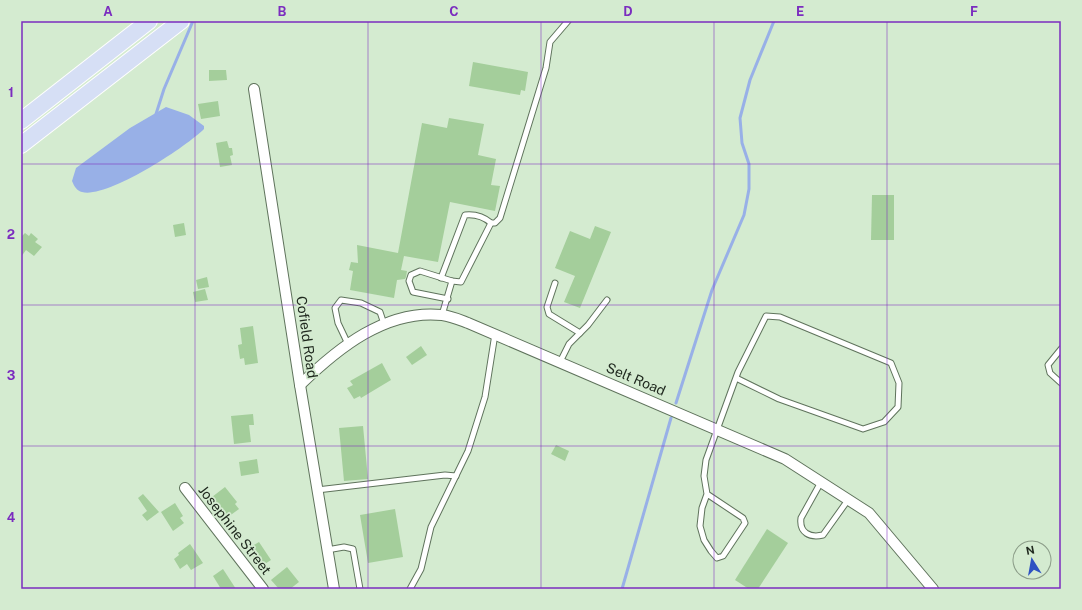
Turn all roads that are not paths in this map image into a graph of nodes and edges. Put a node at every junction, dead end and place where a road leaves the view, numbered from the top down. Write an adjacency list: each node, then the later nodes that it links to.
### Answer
1 (149, 21): 5 (main road)
2 (181, 21): 6 (main road)
3 (568, 21): 7 (lane)
4 (254, 89): 22 (street, Cofield Road)
5 (21, 121)
6 (21, 145)
7 (490, 223): 8 (lane); 9 (lane)
8 (442, 278): 9 (lane); 11 (lane)
9 (452, 281): 11 (lane)
10 (555, 283): 15 (lane)
11 (448, 299): 13 (lane)
12 (607, 300): 15 (lane)
13 (442, 315): 14 (street, Selt Road); 16 (street, Selt Road)
14 (384, 324): 17 (street, Selt Road); 17 (lane)
15 (580, 333): 19 (lane)
16 (495, 334): 19 (street, Selt Road); 24 (lane)
17 (348, 344): 22 (street, Selt Road)
18 (1061, 349): 21 (lane)
19 (560, 362): 23 (street, Selt Road)
20 (736, 378): 20 (lane); 23 (lane)
21 (1061, 383)
22 (300, 385): 27 (street, Cofield Road)
23 (717, 429): 25 (street, Selt Road); 28 (lane)
24 (456, 476): 27 (lane); 34 (lane)
25 (821, 482): 29 (street, Selt Road); 29 (lane)
26 (185, 488): 31 (street, Josephine Street)
27 (317, 490): 30 (street, Cofield Road)
28 (707, 494): 28 (lane)
29 (848, 500): 35 (street, Selt Road)
30 (328, 550): 32 (street, Cofield Road); 33 (lane)
31 (263, 589)
32 (334, 589)
33 (360, 589)
34 (410, 589)
35 (933, 589)

